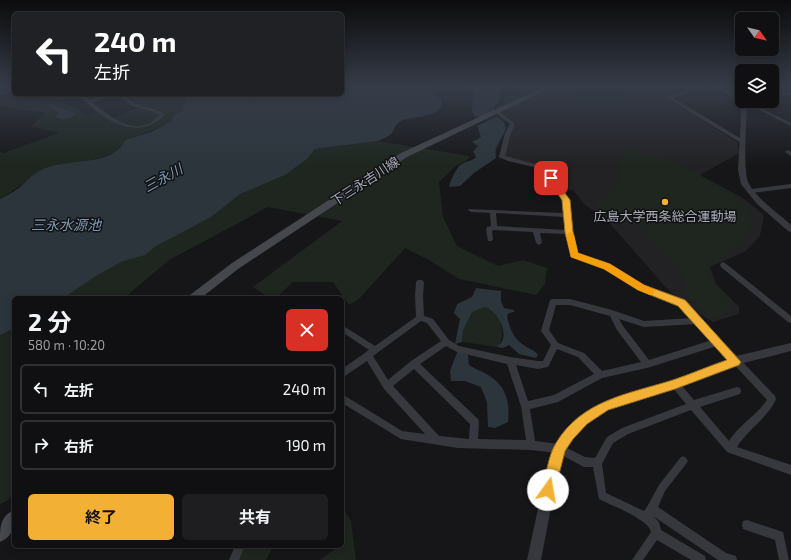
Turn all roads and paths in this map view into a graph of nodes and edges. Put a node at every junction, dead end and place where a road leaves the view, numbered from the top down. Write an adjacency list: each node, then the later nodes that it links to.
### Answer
1 (102, 113): 2 (street)
2 (160, 113)
3 (492, 113): 23 (main road, 下三永吉川線)
4 (499, 113): 14 (street)
5 (694, 113): 9 (street)
6 (744, 113): 9 (street)
7 (767, 113): 8 (street)
8 (791, 125)
9 (743, 142): 11 (street)
10 (791, 186): 11 (street)
11 (751, 191): 16 (street)
12 (471, 210): 13 (street)
13 (493, 211): 14 (street); 15 (street)
14 (567, 215): 18 (street)
15 (494, 228): 17 (street); 19 (street)
16 (791, 229)
17 (536, 230): 18 (street); 20 (street)
18 (569, 232): 27 (street)
19 (490, 240)
20 (539, 243)
21 (723, 265): 26 (street)
22 (420, 282): 25 (street)
23 (197, 296)
24 (612, 313): 27 (street); 31 (street); 37 (street)
25 (420, 318): 29 (street); 33 (street)
26 (791, 320)
27 (698, 321): 30 (street)
28 (344, 330): 33 (street)
29 (446, 342): 34 (street); 36 (street)
30 (718, 342): 35 (street); 37 (street)
31 (555, 345): 34 (street); 39 (street)
32 (791, 347): 35 (street)
33 (371, 353): 38 (street); 41 (street)
34 (510, 361): 45 (street)
35 (736, 362): 40 (street); 50 (street)
36 (414, 364): 41 (street); 47 (street)
37 (647, 364): 39 (street)
38 (344, 373)
39 (600, 375): 45 (street)
40 (675, 384): 44 (street); 49 (street)
41 (387, 386): 46 (street)
42 (737, 391): 44 (street)
43 (344, 399): 46 (street)
44 (693, 405): 50 (street); 52 (street)
45 (525, 406): 48 (street)
46 (436, 439): 47 (street)
47 (473, 443): 48 (street)
48 (531, 445): 49 (street)
49 (559, 449): 52 (street); 61 (street)
50 (730, 449): 53 (street)
51 (683, 461): 54 (street)
52 (597, 463): 54 (street)
53 (791, 470)
54 (649, 513): 57 (street); 64 (street)
55 (12, 520): 58 (main road)
56 (747, 525): 65 (street)
57 (656, 533): 62 (street); 63 (street)
58 (0, 535)
59 (239, 548): 60 (street)
60 (234, 560)
61 (534, 560)
62 (637, 560)
63 (701, 560)
64 (732, 560)
65 (784, 560)

